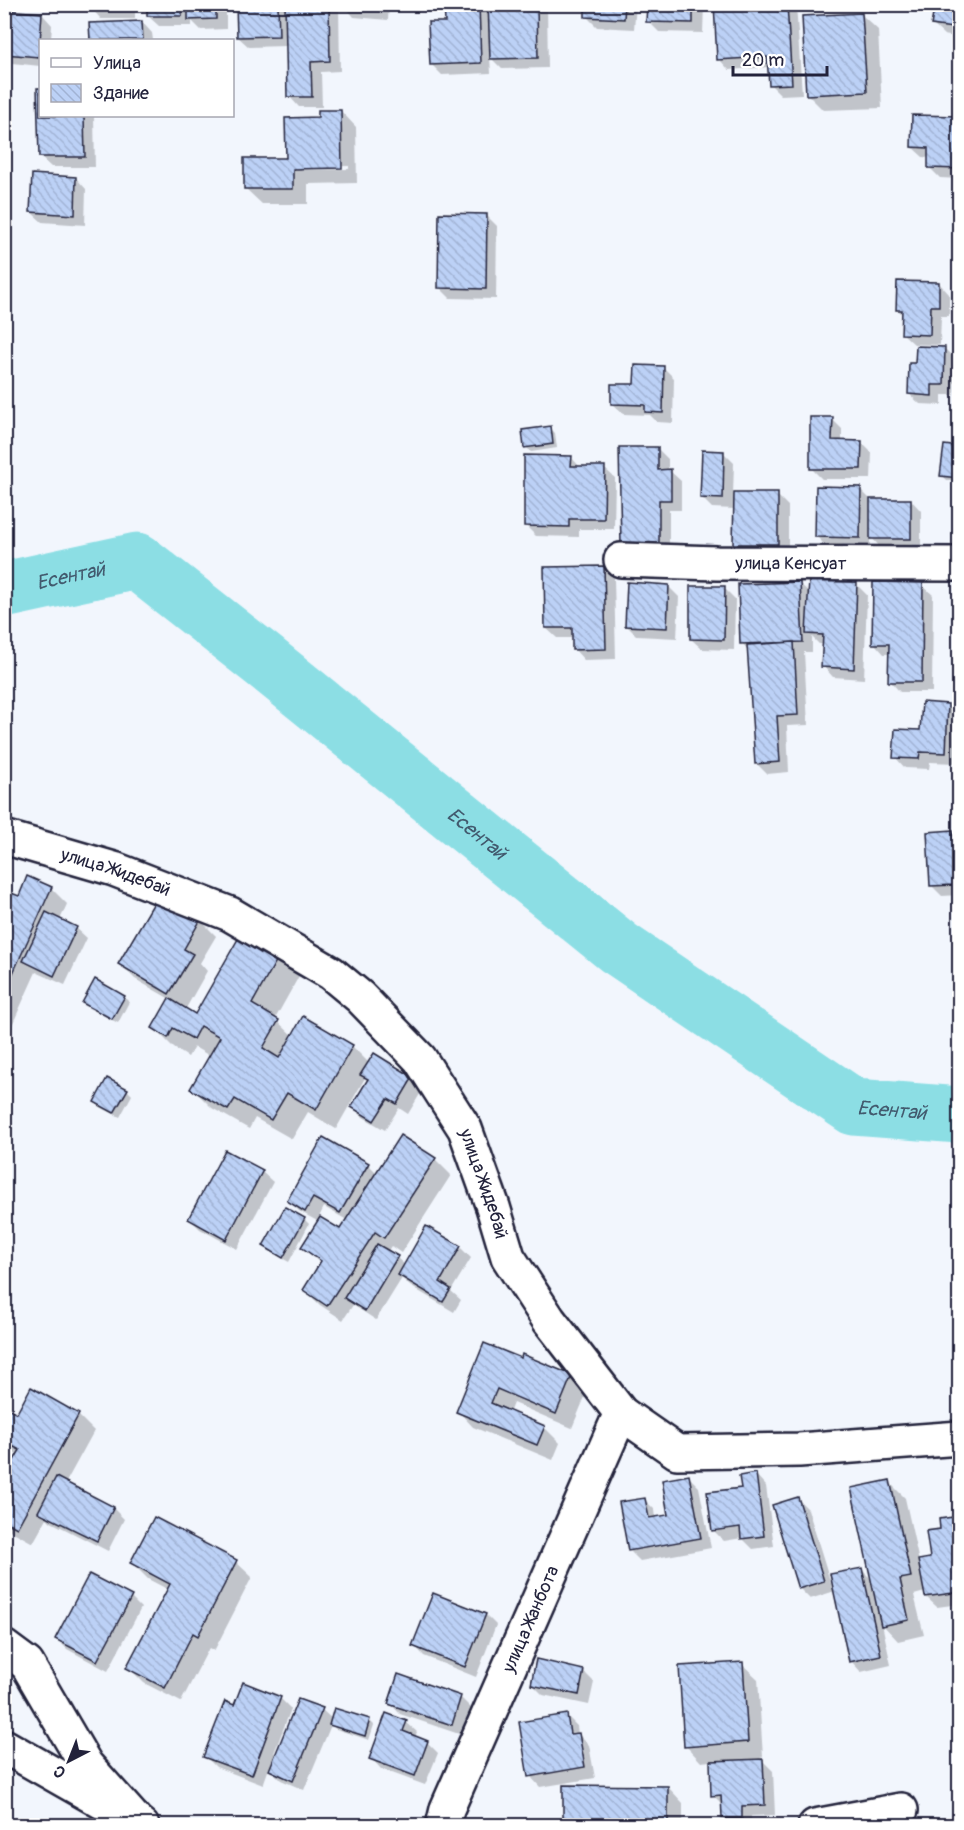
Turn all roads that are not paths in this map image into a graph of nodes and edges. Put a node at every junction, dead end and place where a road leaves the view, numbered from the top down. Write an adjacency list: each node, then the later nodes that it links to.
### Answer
1 (621, 560): 2 (street, улица Кенсуат)
2 (960, 564)
3 (4, 837): 4 (street, улица Жидебай)
4 (621, 1413): 5 (street, улица Жидебай); 10 (street, улица Жанбота)
5 (960, 1438)
6 (4, 1647): 9 (street)
7 (4, 1746): 9 (street)
8 (901, 1810): 11 (street)
9 (139, 1823)
10 (443, 1826)
11 (815, 1826)

